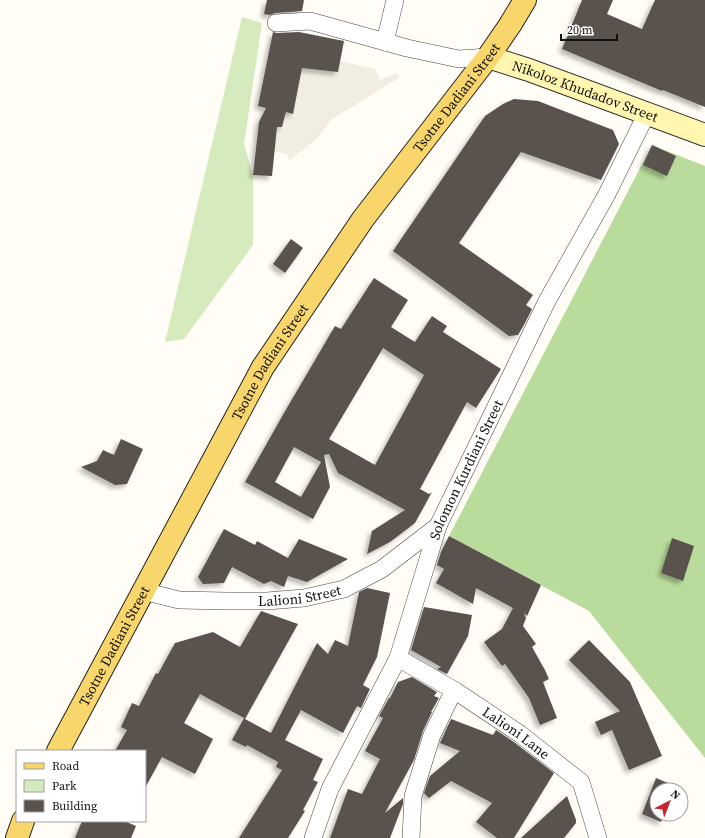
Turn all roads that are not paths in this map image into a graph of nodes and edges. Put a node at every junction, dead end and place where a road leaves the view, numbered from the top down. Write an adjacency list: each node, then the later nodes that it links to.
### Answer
1 (395, 0): 4 (street)
2 (525, 0): 5 (main road, Tsotne Dadiani Street)
3 (276, 23): 4 (street, Nikoloz Khudadov Street)
4 (385, 42): 5 (street, Nikoloz Khudadov Street)
5 (488, 57): 6 (main road, Nikoloz Khudadov Street); 9 (main road, Tsotne Dadiani Street)
6 (647, 113): 7 (main road, Nikoloz Khudadov Street); 8 (street, Solomon Kurdiani Street)
7 (705, 135)
8 (438, 526): 9 (street, Lalioni Street); 10 (street, Solomon Kurdiani Street)
9 (143, 591): 12 (main road, Tsotne Dadiani Street)
10 (398, 658): 11 (street, Lalioni Lane); 15 (street, Solomon Kurdiani Street)
11 (454, 690): 16 (street); 17 (street, Lalioni Lane)
12 (59, 750)
13 (23, 822): 14 (main road)
14 (17, 838)
15 (313, 838)
16 (411, 838)
17 (598, 838)

